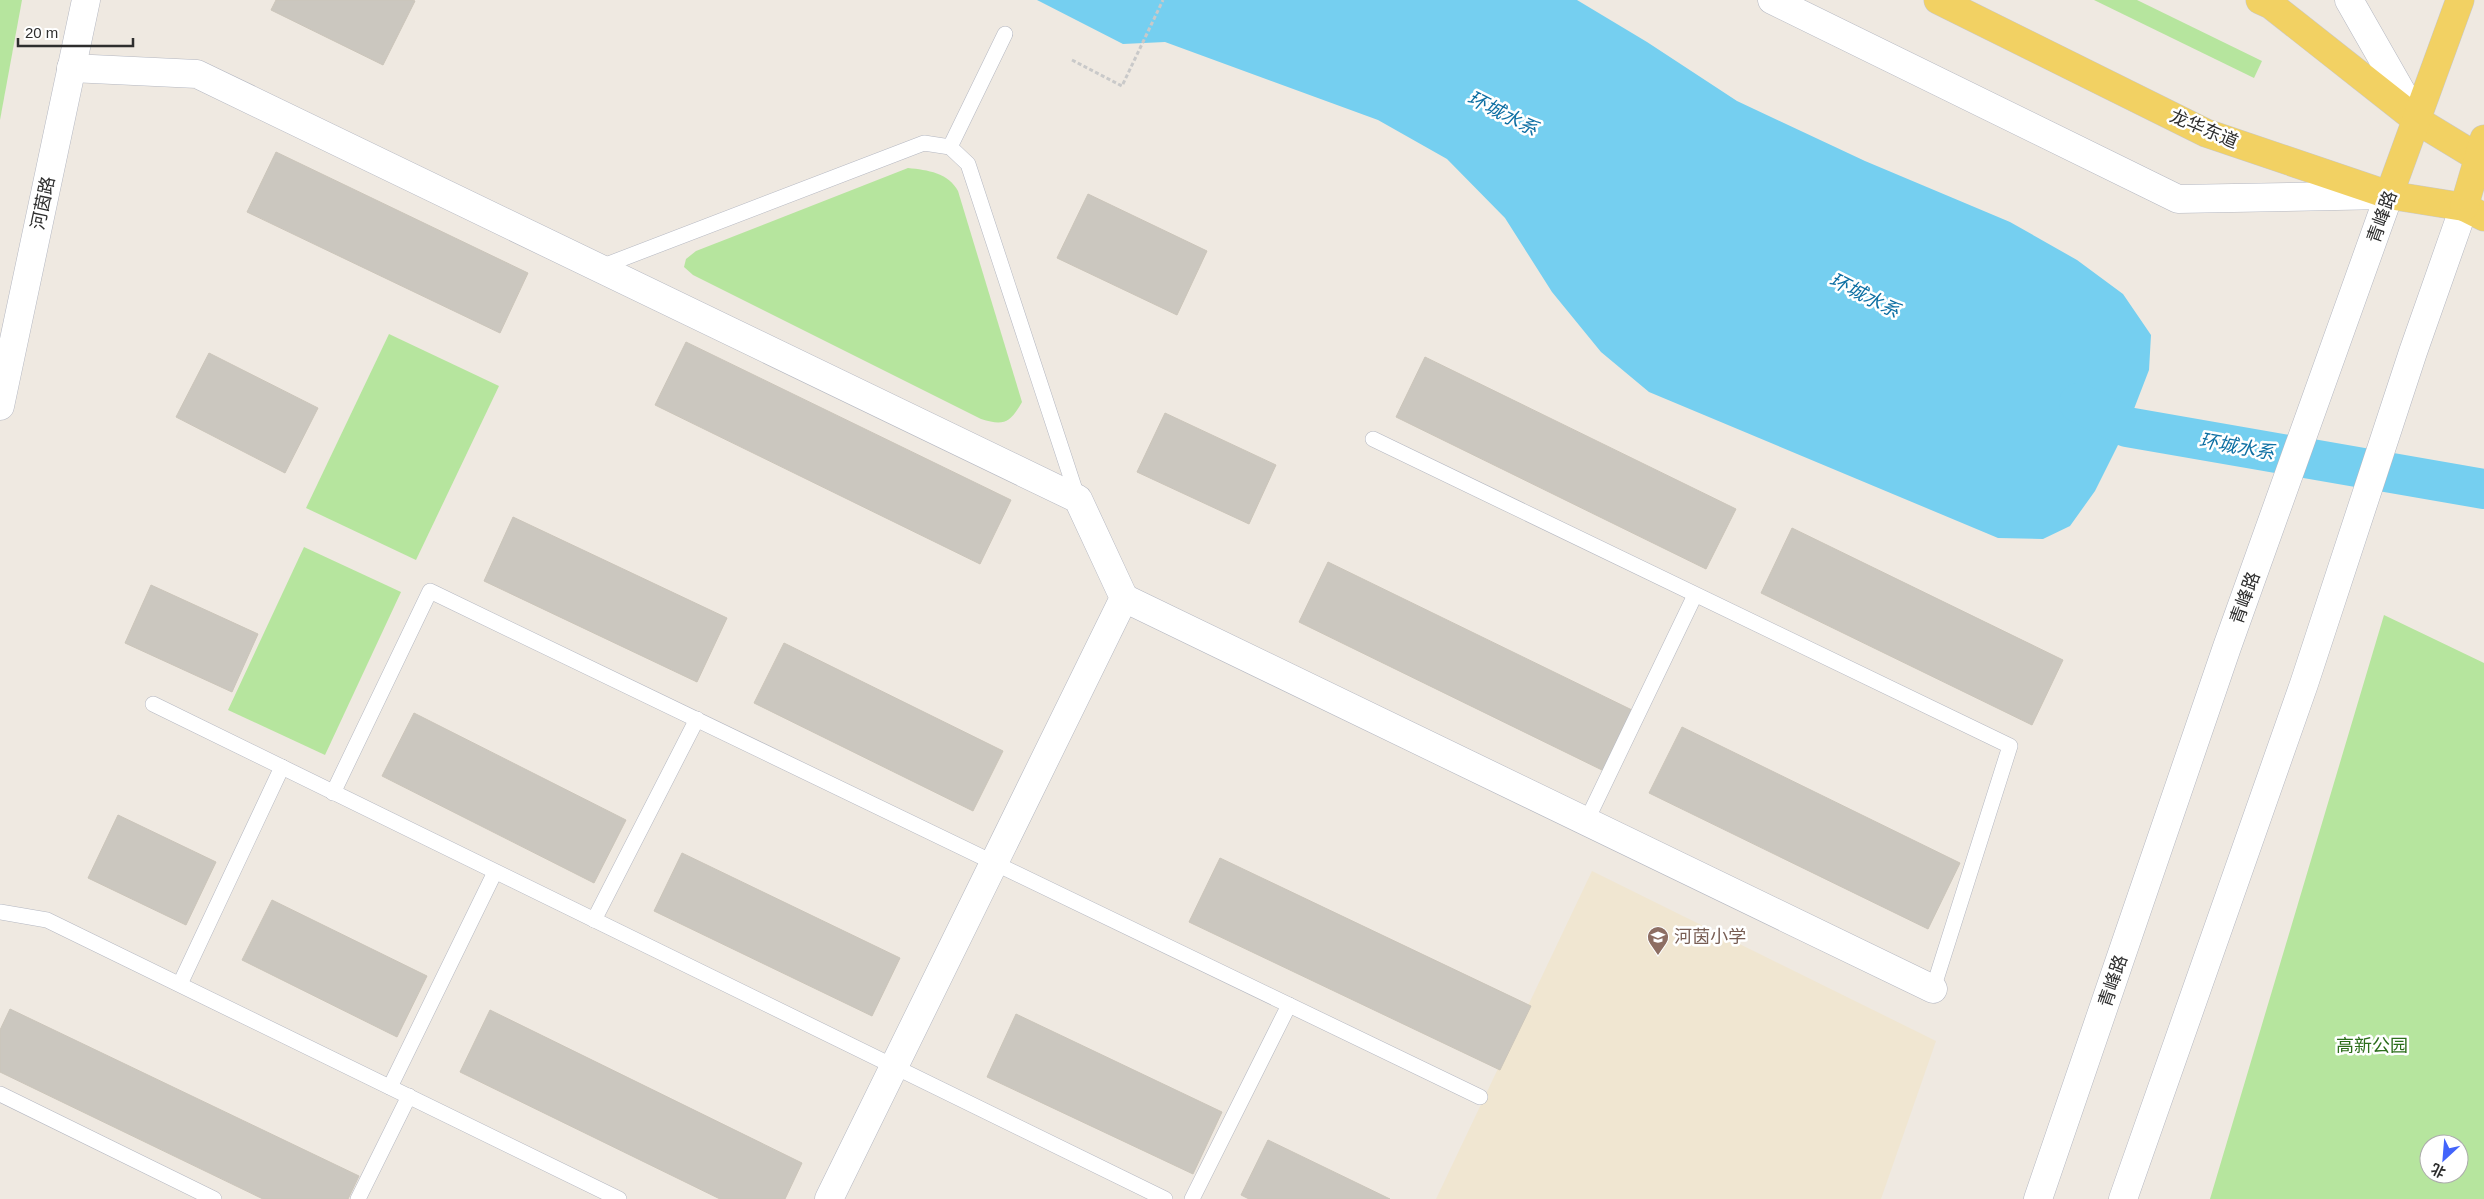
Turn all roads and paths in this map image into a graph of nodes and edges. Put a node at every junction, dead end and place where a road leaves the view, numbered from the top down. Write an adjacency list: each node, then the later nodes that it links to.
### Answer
1 (86, 0): 10 (street, 河茵路)
2 (1163, 0): 9 (path)
3 (1772, 0): 14 (street)
4 (1938, 0): 14 (main road, 龙华东道)
5 (2260, 0): 11 (main road)
6 (2349, 0): 11 (street)
7 (2460, 0): 11 (main road, 青峰路)
8 (1005, 34): 12 (lane)
9 (1072, 60)
10 (71, 68): 16 (street); 17 (street, 河茵路)
11 (2418, 121): 13 (main road); 14 (main road, 青峰路)
12 (950, 147): 16 (lane); 19 (lane)
13 (2482, 153): 15 (main road)
14 (2390, 195): 15 (main road, 龙华东道); 45 (street, 青峰路)
15 (2474, 212): 46 (street)
16 (598, 268): 19 (street)
17 (0, 406)
18 (1373, 439): 20 (lane)
19 (1078, 499): 21 (street)
20 (1695, 595): 26 (lane); 32 (lane)
21 (1124, 598): 26 (street); 27 (street)
22 (153, 704): 24 (lane)
23 (696, 719): 25 (lane); 27 (lane); 30 (lane)
24 (282, 767): 25 (lane); 31 (lane)
25 (333, 793): 28 (lane)
26 (1586, 822): 32 (street)
27 (994, 862): 33 (lane); 34 (street)
28 (496, 872): 30 (lane); 35 (lane)
29 (0, 912): 31 (lane)
30 (594, 920): 34 (lane)
31 (180, 984): 35 (lane)
32 (1933, 989)
33 (1289, 1005): 38 (lane); 44 (lane)
34 (893, 1067): 42 (street); 43 (lane)
35 (390, 1087): 37 (lane)
36 (0, 1094): 39 (lane)
37 (409, 1096): 40 (lane); 41 (lane)
38 (1480, 1097)
39 (214, 1199)
40 (358, 1199)
41 (619, 1199)
42 (828, 1199)
43 (1165, 1199)
44 (1192, 1199)
45 (2038, 1199)
46 (2124, 1199)

